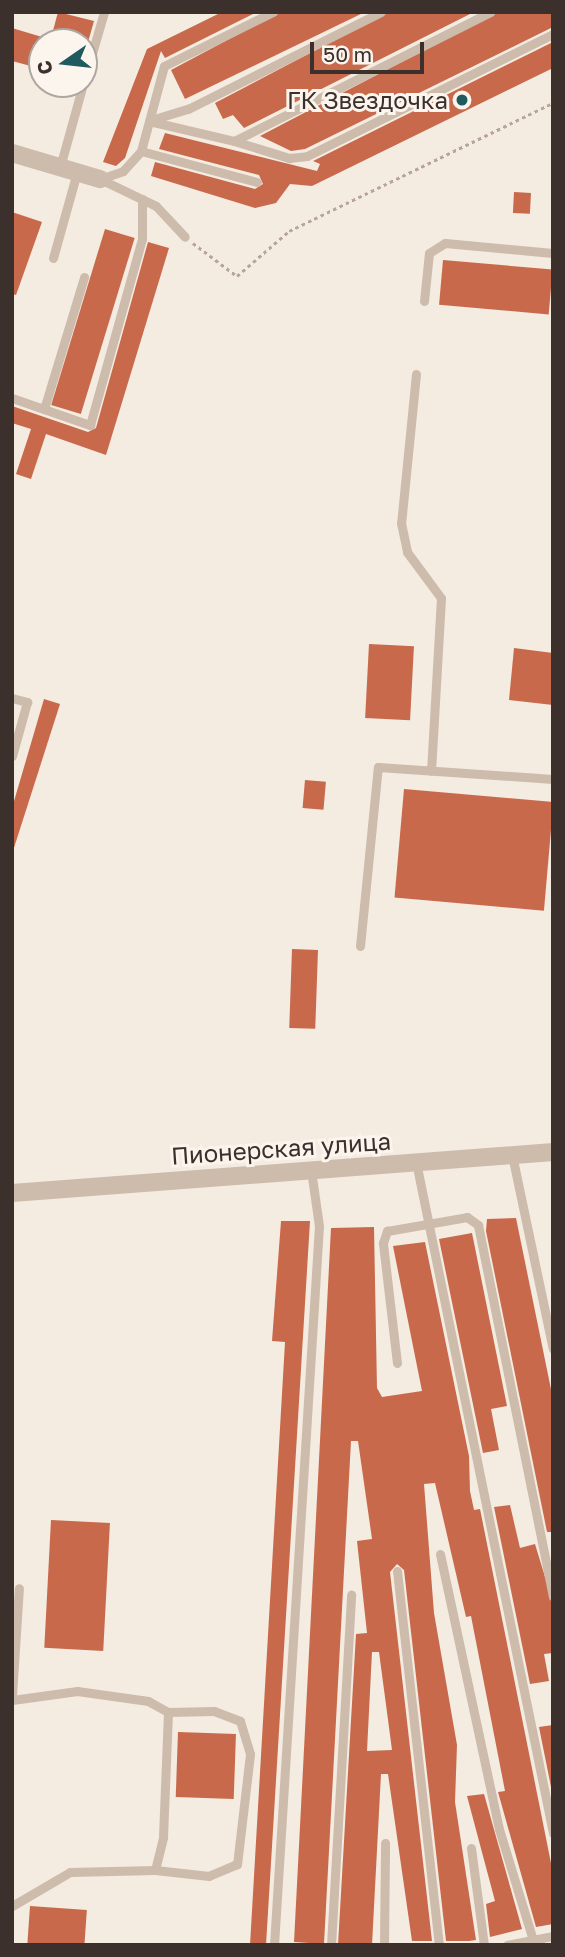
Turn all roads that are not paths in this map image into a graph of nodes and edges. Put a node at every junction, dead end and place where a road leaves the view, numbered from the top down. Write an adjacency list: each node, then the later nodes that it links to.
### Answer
1 (104, 12): 5 (lane)
2 (274, 12): 8 (lane)
3 (381, 12): 8 (lane)
4 (490, 12): 9 (lane)
5 (98, 33)
6 (553, 34): 9 (lane)
7 (81, 98): 12 (lane)
8 (149, 121): 9 (lane); 10 (lane)
9 (234, 141)
10 (141, 151): 13 (lane); 14 (lane)
11 (12, 153): 12 (street)
12 (68, 170): 13 (street); 18 (lane)
13 (100, 179): 15 (lane)
14 (257, 182)
15 (142, 199): 16 (lane); 23 (lane)
16 (185, 237)
17 (553, 253): 20 (lane)
18 (53, 258)
19 (84, 277): 23 (lane)
20 (425, 301)
21 (416, 374): 26 (lane)
22 (12, 398): 23 (lane)
23 (44, 409)
24 (12, 698): 25 (lane)
25 (12, 756)
26 (431, 771): 27 (lane); 28 (lane)
27 (553, 779)
28 (360, 946)
29 (553, 1152): 30 (street, Пионерская улица)
30 (512, 1155): 31 (street, Пионерская улица); 35 (lane)
31 (416, 1162): 32 (street, Пионерская улица); 34 (lane)
32 (311, 1170): 33 (street, Пионерская улица); 52 (lane)
33 (12, 1193)
34 (428, 1221): 36 (lane); 41 (lane); 44 (lane)
35 (553, 1349)
36 (397, 1363)
37 (440, 1553): 50 (lane)
38 (397, 1572): 55 (lane)
39 (19, 1588): 42 (lane)
40 (351, 1595): 53 (lane)
41 (553, 1596)
42 (12, 1698): 43 (lane)
43 (168, 1712): 47 (lane); 47 (lane)
44 (553, 1833)
45 (385, 1843): 54 (lane)
46 (471, 1848): 56 (lane)
47 (155, 1870): 48 (lane)
48 (12, 1906)
49 (553, 1936): 50 (lane)
50 (533, 1940): 51 (lane)
51 (514, 1944)
52 (274, 1945)
53 (331, 1945)
54 (384, 1945)
55 (439, 1945)
56 (484, 1945)

